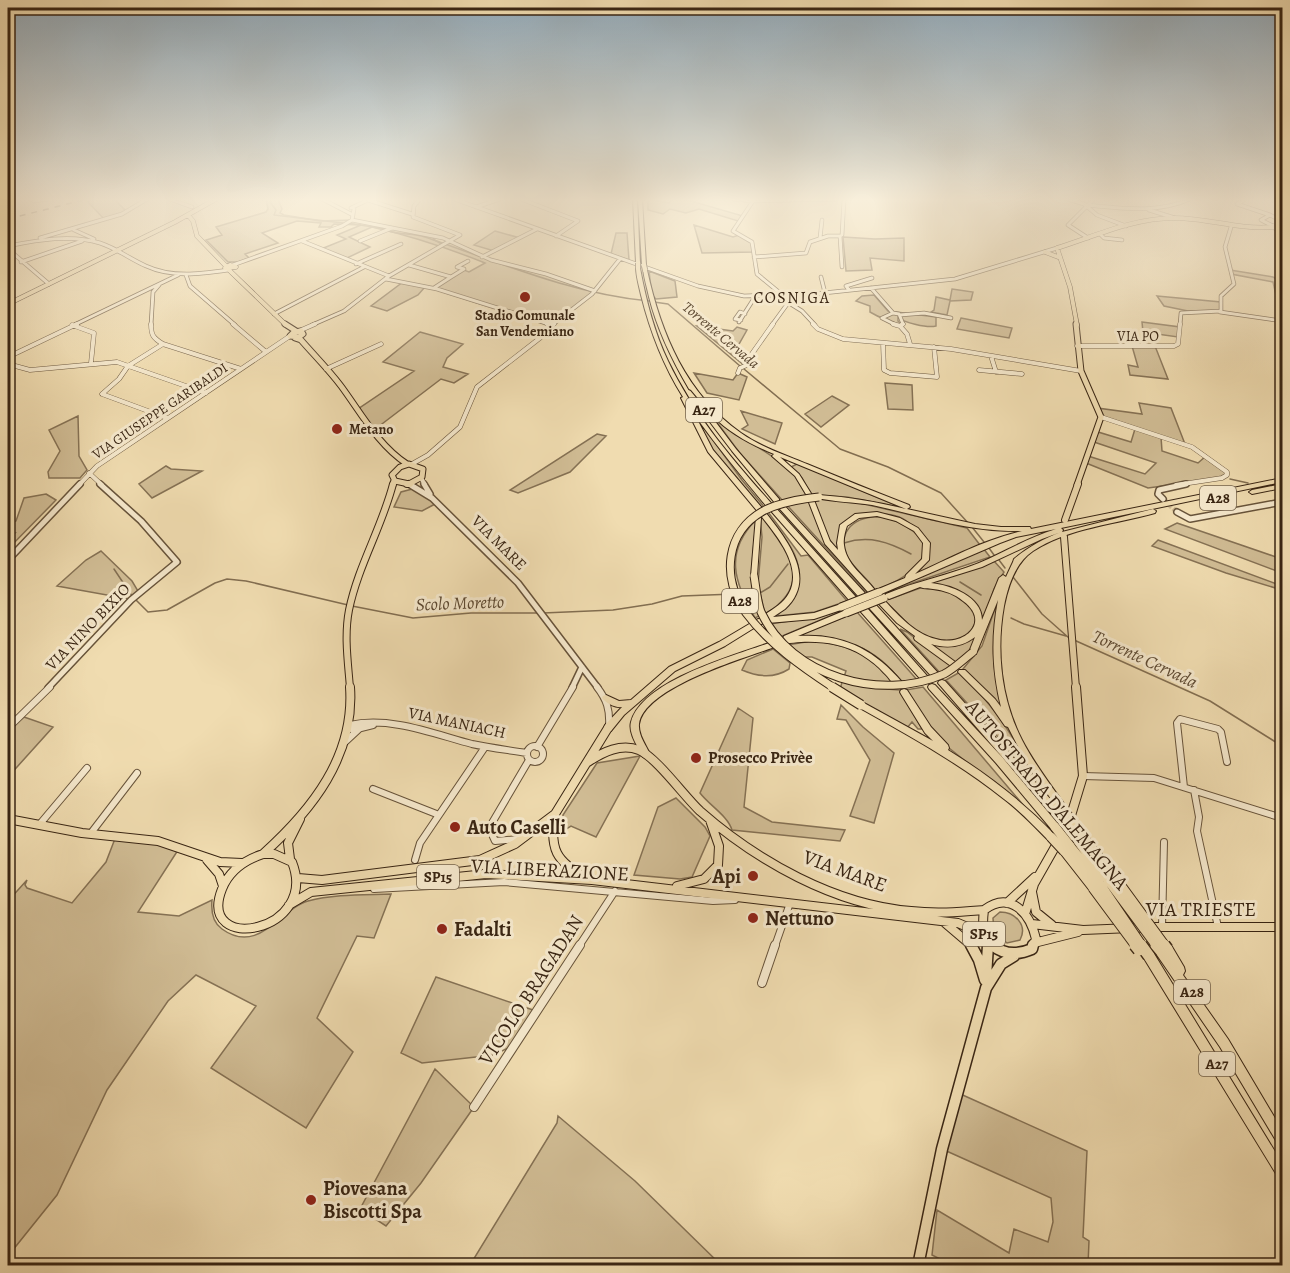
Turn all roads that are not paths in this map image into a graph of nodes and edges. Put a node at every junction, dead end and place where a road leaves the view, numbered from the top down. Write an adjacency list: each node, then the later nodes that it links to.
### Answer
1 (18, 258): 20 (street)
2 (32, 258): 20 (street)
3 (102, 258): 32 (main road)
4 (134, 258): 26 (street)
5 (221, 258): 23 (main road)
6 (255, 258): 23 (street)
7 (343, 258): 21 (street)
8 (369, 258): 21 (street)
9 (422, 258): 22 (street, VIA GIUSEPPE GARIBALDI)
10 (487, 258): 37 (street)
11 (638, 258): 43 (highway, A27)
12 (644, 258): 43 (highway, A27)
13 (754, 258): 40 (street)
14 (841, 258): 25 (street)
15 (1024, 258): 34 (street)
16 (1059, 258): 62 (main road)
17 (1228, 258): 44 (street)
18 (620, 259): 37 (street); 40 (street)
19 (468, 261): 30 (street)
20 (21, 262): 32 (street)
21 (356, 264): 24 (street)
22 (409, 266): 29 (street, VIA GIUSEPPE GARIBALDI); 30 (street)
23 (230, 267): 27 (street); 46 (main road)
24 (364, 267): 29 (street); 46 (street)
25 (842, 267)
26 (179, 274): 27 (street); 35 (street)
27 (186, 275): 64 (street)
28 (821, 277): 38 (street)
29 (388, 278): 33 (street); 56 (street, VIA GIUSEPPE GARIBALDI)
30 (451, 278): 33 (street)
31 (872, 278): 36 (street)
32 (49, 284): 42 (main road)
33 (434, 288): 54 (street)
34 (871, 288): 36 (street); 45 (street)
35 (152, 289): 53 (street); 59 (street)
36 (849, 290): 38 (street)
37 (594, 292): 54 (street)
38 (825, 292): 39 (street)
39 (791, 296): 40 (street)
40 (781, 297): 58 (street); 73 (street)
41 (753, 300): 51 (street)
42 (8, 304)
43 (649, 305): 77 (highway, A27); 78 (highway, A27)
44 (1220, 312): 52 (street); 62 (street, VIA PO)
45 (893, 313): 47 (street); 49 (street)
46 (274, 314): 56 (main road)
47 (900, 315): 50 (street); 55 (street)
48 (875, 318): 49 (street)
49 (882, 318): 55 (street)
50 (951, 318)
51 (740, 321)
52 (1282, 321)
53 (72, 325): 66 (street); 67 (street)
54 (552, 325): 84 (street)
55 (900, 326): 61 (street)
56 (297, 334): 57 (street, VIA GIUSEPPE GARIBALDI); 71 (main road)
57 (283, 340): 64 (street, VIA GIUSEPPE GARIBALDI)
58 (883, 343): 61 (street); 63 (street)
59 (163, 344): 69 (street); 70 (street)
60 (381, 344): 71 (street)
61 (910, 344): 63 (street)
62 (1077, 346): 74 (main road)
63 (934, 347): 65 (street)
64 (266, 352): 70 (street, VIA GIUSEPPE GARIBALDI)
65 (991, 356): 74 (street); 75 (street)
66 (8, 357)
67 (91, 363): 68 (street); 69 (street)
68 (8, 364)
69 (128, 366): 79 (street); 81 (street)
70 (241, 369): 79 (street, VIA GIUSEPPE GARIBALDI)
71 (326, 369): 83 (main road)
72 (979, 370): 75 (street)
73 (739, 371)
74 (1081, 371): 80 (main road)
75 (996, 372): 76 (street)
76 (1022, 374)
77 (689, 384): 82 (highway, A28); 110 (highway, A27)
78 (678, 386): 98 (highway, A27); 112 (highway, A27)
79 (206, 393): 81 (street, VIA GIUSEPPE GARIBALDI)
80 (1101, 417): 97 (street); 105 (main road)
81 (167, 418): 88 (street, VIA GIUSEPPE GARIBALDI)
82 (764, 448): 95 (highway); 104 (highway, A28)
83 (392, 454): 85 (main road); 87 (main road)
84 (428, 455): 85 (street); 86 (street)
85 (410, 464): 86 (main road); 87 (main road)
86 (423, 468): 89 (main road)
87 (395, 470): 90 (main road)
88 (89, 472): 107 (street, VIA GIUSEPPE GARIBALDI); 131 (street, VIA NINO BIXIO)
89 (421, 478): 92 (main road); 96 (street, VIA MARE)
90 (394, 480): 92 (main road); 94 (main road, VIA MANIACH)
91 (1282, 480): 103 (highway, A28)
92 (407, 484): 94 (main road); 96 (street)
93 (1282, 486): 100 (highway, A28)
94 (390, 496): 128 (main road, VIA MANIACH)
95 (813, 497): 104 (highway, A28); 108 (highway); 138 (highway, A28, bridge)
96 (432, 498): 114 (street, VIA MARE)
97 (1163, 499)
98 (751, 500): 102 (highway, A28)
99 (1282, 502): 101 (street)
100 (1153, 511): 109 (highway, A28); 111 (highway, A28)
101 (1176, 512)
102 (760, 514): 109 (highway, A28, bridge); 118 (highway)
103 (1112, 514): 104 (highway, A28); 111 (highway, A28)
104 (933, 519)
105 (1065, 519)
106 (1064, 537): 144 (main road)
107 (8, 560)
108 (851, 568): 111 (highway); 111 (highway)
109 (1006, 576): 133 (highway, A28)
110 (861, 594)
111 (881, 596): 115 (highway, bridge); 119 (highway); 119 (highway)
112 (852, 598)
113 (873, 607): 150 (highway, AUTOSTRADA D'ALEMAGNA / A27)
114 (539, 610): 117 (street, VIA MARE)
115 (844, 610): 118 (highway); 138 (highway, A27)
116 (864, 610): 158 (highway, AUTOSTRADA D'ALEMAGNA / A27, bridge)
117 (544, 616): 122 (street, VIA MARE)
118 (761, 621): 127 (highway)
119 (902, 624): 121 (highway)
120 (769, 646): 137 (highway)
121 (955, 666)
122 (582, 667): 124 (street); 125 (street, VIA MARE)
123 (963, 672): 133 (highway)
124 (577, 681): 125 (street); 136 (street)
125 (593, 681): 126 (street, VIA MARE)
126 (606, 698): 127 (highway); 132 (street)
127 (634, 703): 132 (highway)
128 (351, 711): 129 (street); 130 (main road, VIA MANIACH)
129 (360, 725): 130 (street, VIA MANIACH); 134 (street, VIA MANIACH); 135 (street, VIA MANIACH)
130 (350, 726): 134 (main road, VIA MANIACH)
131 (8, 728)
132 (608, 728): 140 (main road)
133 (1013, 729): 150 (highway, A28)
134 (345, 742): 148 (main road, VIA MANIACH)
135 (485, 747): 139 (street, VIA MANIACH); 151 (street)
136 (537, 747): 139 (street); 139 (street)
137 (646, 754): 140 (main road, SP15); 152 (main road, VIA MARE / SP15)
138 (952, 755): 158 (highway, A27, bridge)
139 (528, 757): 157 (street)
140 (588, 762): 149 (main road, VIA LIBERAZIONE / SP15)
141 (1227, 762): 145 (street)
142 (87, 768): 155 (street)
143 (137, 773): 156 (street)
144 (1083, 776): 145 (street); 167 (main road)
145 (1184, 787): 147 (street)
146 (373, 789): 151 (street)
147 (1194, 790): 153 (street); 182 (street)
148 (309, 804): 160 (main road, VIA MANIACH); 164 (main road, VIA MANIACH)
149 (555, 814): 157 (main road, VIA LIBERAZIONE / SP15); 166 (main road, VIA LIBERAZIONE / SP15)
150 (1063, 814): 158 (highway, AUTOSTRADA D'ALEMAGNA / A27, bridge)
151 (439, 815): 162 (street)
152 (708, 818): 171 (main road, VIA MARE / SP15); 177 (main road, VIA MARE / SP15)
153 (1282, 818)
154 (8, 819): 155 (main road)
155 (39, 825): 156 (main road)
156 (91, 833): 161 (main road)
157 (526, 837): 165 (main road, VIA LIBERAZIONE / SP15)
158 (1072, 841): 168 (highway, A27); 168 (highway, AUTOSTRADA D'ALEMAGNA / A27)
159 (1164, 842): 181 (street)
160 (263, 854): 163 (main road); 164 (main road)
161 (203, 857): 163 (main road); 169 (main road)
162 (415, 860)
163 (244, 862): 169 (main road)
164 (292, 862): 165 (main road)
165 (298, 878): 176 (main road)
166 (592, 880): 170 (main road, VIA LIBERAZIONE / SP15); 171 (main road, VIA LIBERAZIONE / SP15)
167 (1035, 880): 175 (main road); 178 (main road); 184 (main road)
168 (1104, 883): 192 (highway, AUTOSTRADA D'ALEMAGNA / A27, bridge); 193 (highway, A27, bridge)
169 (223, 886): 176 (main road, SP15)
170 (351, 887): 172 (street, VIA LIBERAZIONE); 176 (main road, VIA LIBERAZIONE / SP15)
171 (669, 888): 173 (main road, VIA LIBERAZIONE / SP15)
172 (615, 891): 173 (street, VIA LIBERAZIONE); 191 (street, VICOLO BRAGADAN)
173 (747, 897): 174 (main road, VIA LIBERAZIONE / SP15)
174 (790, 903): 179 (main road, VIA LIBERAZIONE / SP15); 189 (street)
175 (1007, 903): 177 (main road, SP15); 178 (main road, SP15)
176 (289, 905)
177 (984, 910): 186 (main road, SP15)
178 (1025, 914): 180 (main road, SP15)
179 (944, 921): 186 (main road, VIA LIBERAZIONE / SP15); 190 (main road)
180 (1032, 924): 184 (main road, VIA TRIESTE / SP15); 187 (main road, SP15)
181 (1162, 927): 182 (main road, VIA TRIESTE / SP15); 185 (main road, VIA TRIESTE / SP15)
182 (1218, 927): 183 (main road, VIA TRIESTE / SP15)
183 (1282, 927)
184 (1057, 928): 185 (main road, VIA TRIESTE / SP15)
185 (1083, 930): 187 (main road, VIA TRIESTE / SP15)
186 (986, 937): 188 (main road, SP15); 190 (main road)
187 (1034, 943): 188 (main road, SP15)
188 (1014, 956): 190 (main road)
189 (762, 983)
190 (986, 984): 194 (main road)
191 (474, 1107)
192 (1282, 1140)
193 (1282, 1173)
194 (918, 1266)

